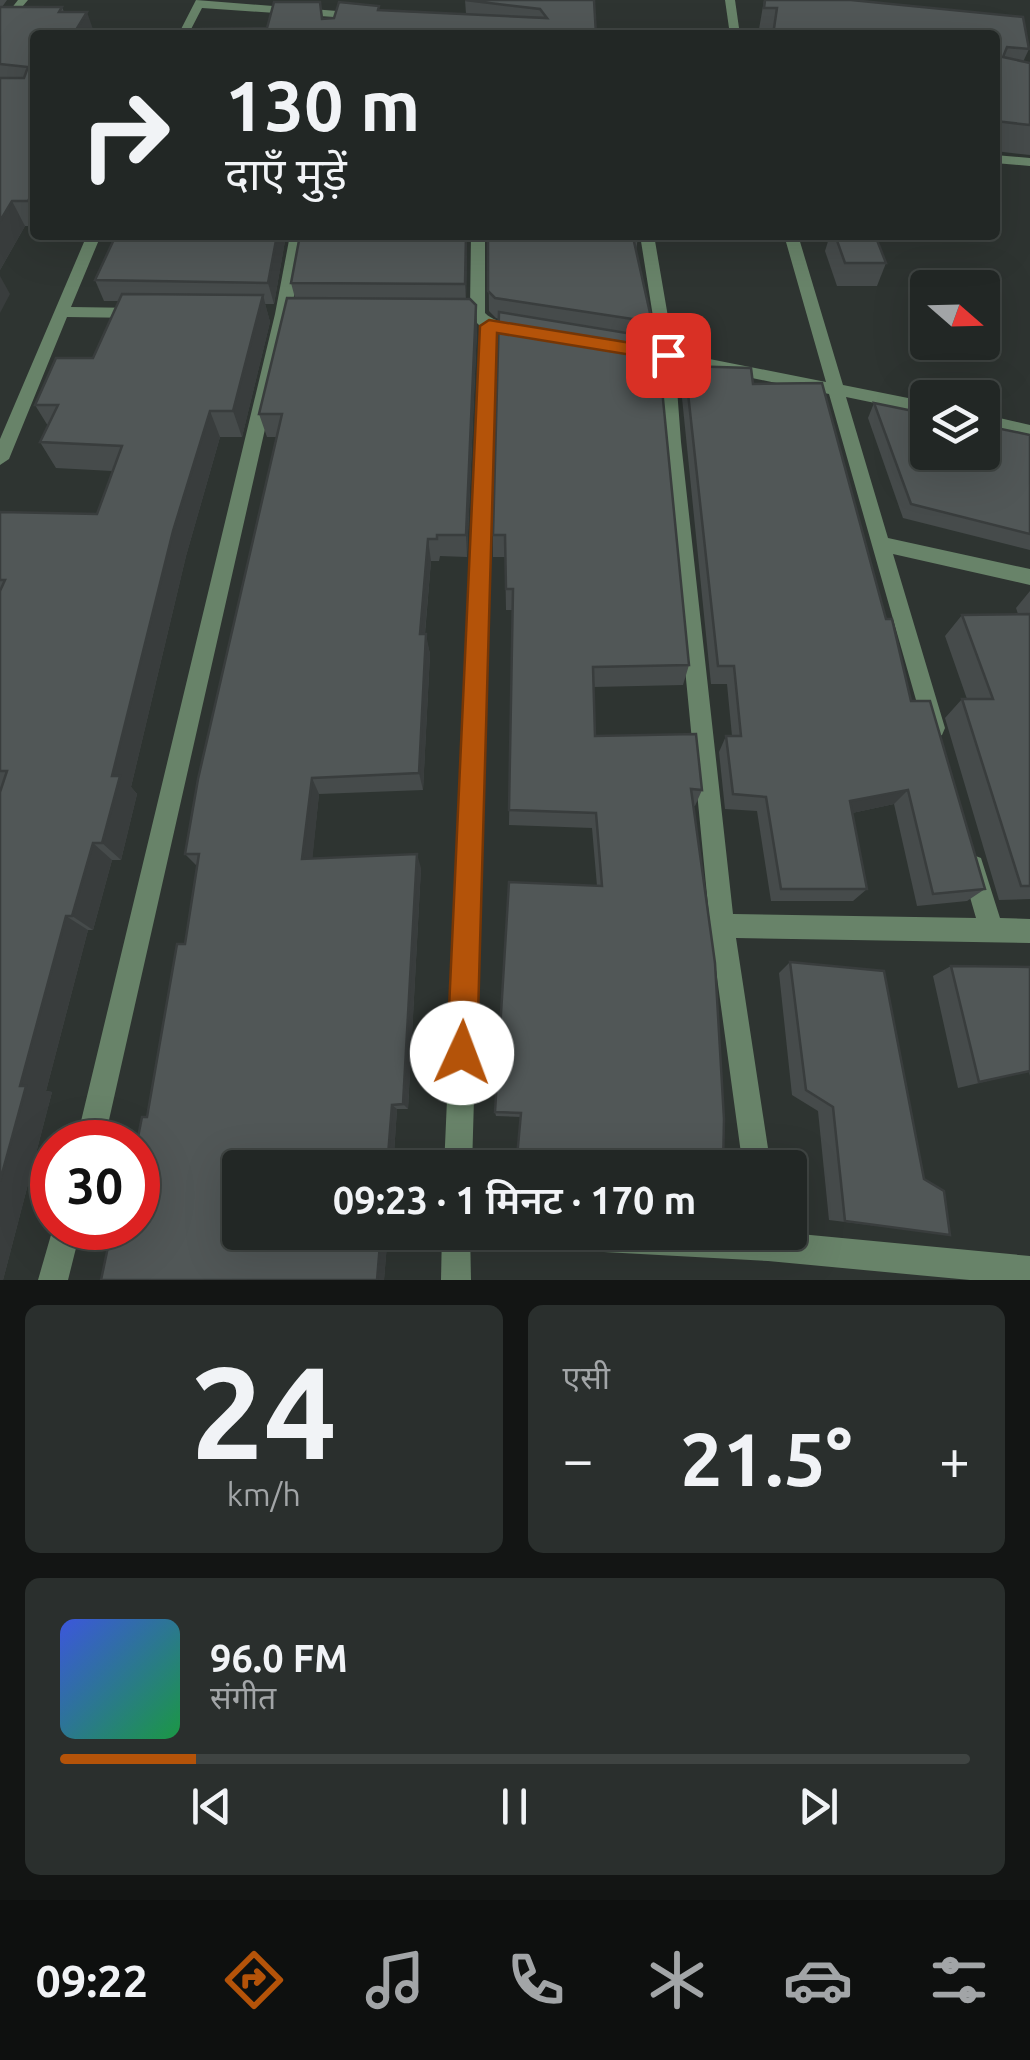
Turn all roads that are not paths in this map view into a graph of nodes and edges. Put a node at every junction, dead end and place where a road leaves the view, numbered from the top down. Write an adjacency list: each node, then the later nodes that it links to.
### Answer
1 (23, 0): 5 (street)
2 (730, 0): 7 (street)
3 (199, 3): 4 (street); 6 (street)
4 (370, 17)
5 (0, 30)
6 (186, 30)
7 (734, 30)
8 (1000, 159): 9 (street)
9 (1030, 162)
10 (92, 240): 15 (street)
11 (295, 240): 34 (street)
12 (478, 240): 18 (street)
13 (648, 240): 21 (street)
14 (794, 240): 22 (street)
15 (62, 312): 16 (street); 26 (street)
16 (154, 313)
17 (438, 314): 18 (street)
18 (483, 320): 19 (street); 35 (street)
19 (542, 335)
20 (632, 349): 21 (street)
21 (668, 355): 22 (street); 31 (street)
22 (838, 387): 23 (street); 27 (street)
23 (910, 404)
24 (1000, 424): 25 (street)
25 (1030, 431)
26 (0, 459)
27 (881, 544): 28 (street); 29 (street)
28 (1030, 577)
29 (942, 755)
30 (969, 851): 32 (street)
31 (722, 926): 32 (street); 36 (street)
32 (991, 928): 33 (street)
33 (1030, 931)
34 (95, 1120)
35 (459, 1150)
36 (754, 1150)
37 (807, 1244): 40 (street)
38 (62, 1250): 41 (street)
39 (456, 1250): 42 (street)
40 (1030, 1271)
41 (54, 1280)
42 (456, 1280)

